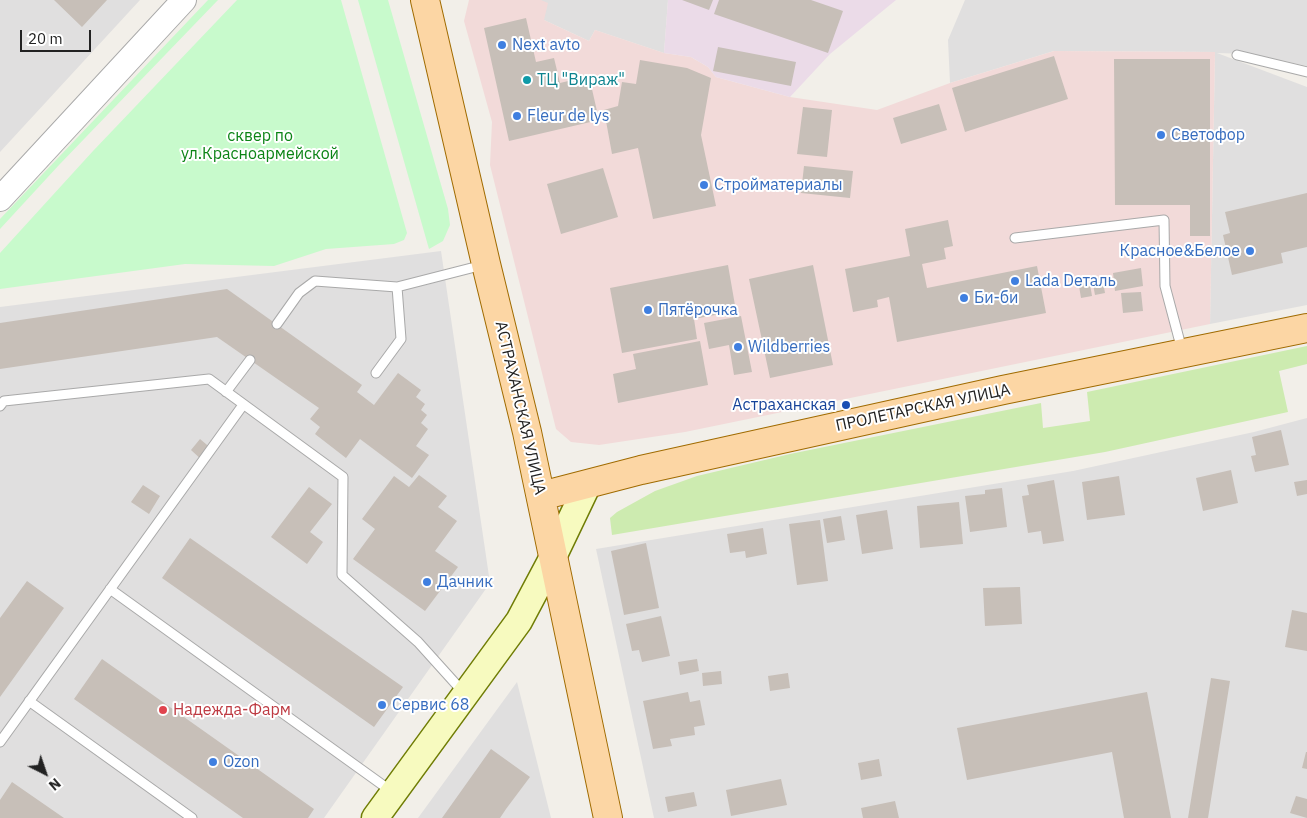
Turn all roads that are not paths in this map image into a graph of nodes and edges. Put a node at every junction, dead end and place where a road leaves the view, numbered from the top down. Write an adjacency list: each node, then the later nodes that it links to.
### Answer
1 (184, 0): 5 (street)
2 (425, 0): 7 (main road, АСТРАХАНСКАЯ УЛИЦА)
3 (1237, 55): 4 (lane)
4 (1307, 72)
5 (0, 199)
6 (1015, 238): 11 (lane)
7 (486, 264): 8 (lane); 18 (main road, АСТРАХАНСКАЯ УЛИЦА)
8 (397, 287): 9 (lane); 13 (lane)
9 (277, 324)
10 (1307, 328): 11 (main road, ПРОЛЕТАРСКАЯ УЛИЦА)
11 (1183, 354): 17 (main road, ПРОЛЕТАРСКАЯ УЛИЦА)
12 (250, 360): 14 (lane)
13 (376, 373)
14 (226, 392): 15 (lane); 16 (lane)
15 (243, 405): 20 (lane); 21 (lane)
16 (0, 406)
17 (588, 484): 18 (main road, ПРОЛЕТАРСКАЯ УЛИЦА); 19 (main road)
18 (541, 496): 19 (main road, АСТРАХАНСКАЯ УЛИЦА)
19 (553, 556): 21 (main road); 27 (main road, АСТРАХАНСКАЯ УЛИЦА)
20 (110, 589): 22 (lane); 24 (lane)
21 (465, 694): 24 (main road)
22 (30, 701): 23 (lane); 25 (lane)
23 (0, 742)
24 (393, 793): 26 (main road)
25 (192, 818)
26 (375, 818)
27 (608, 818)

